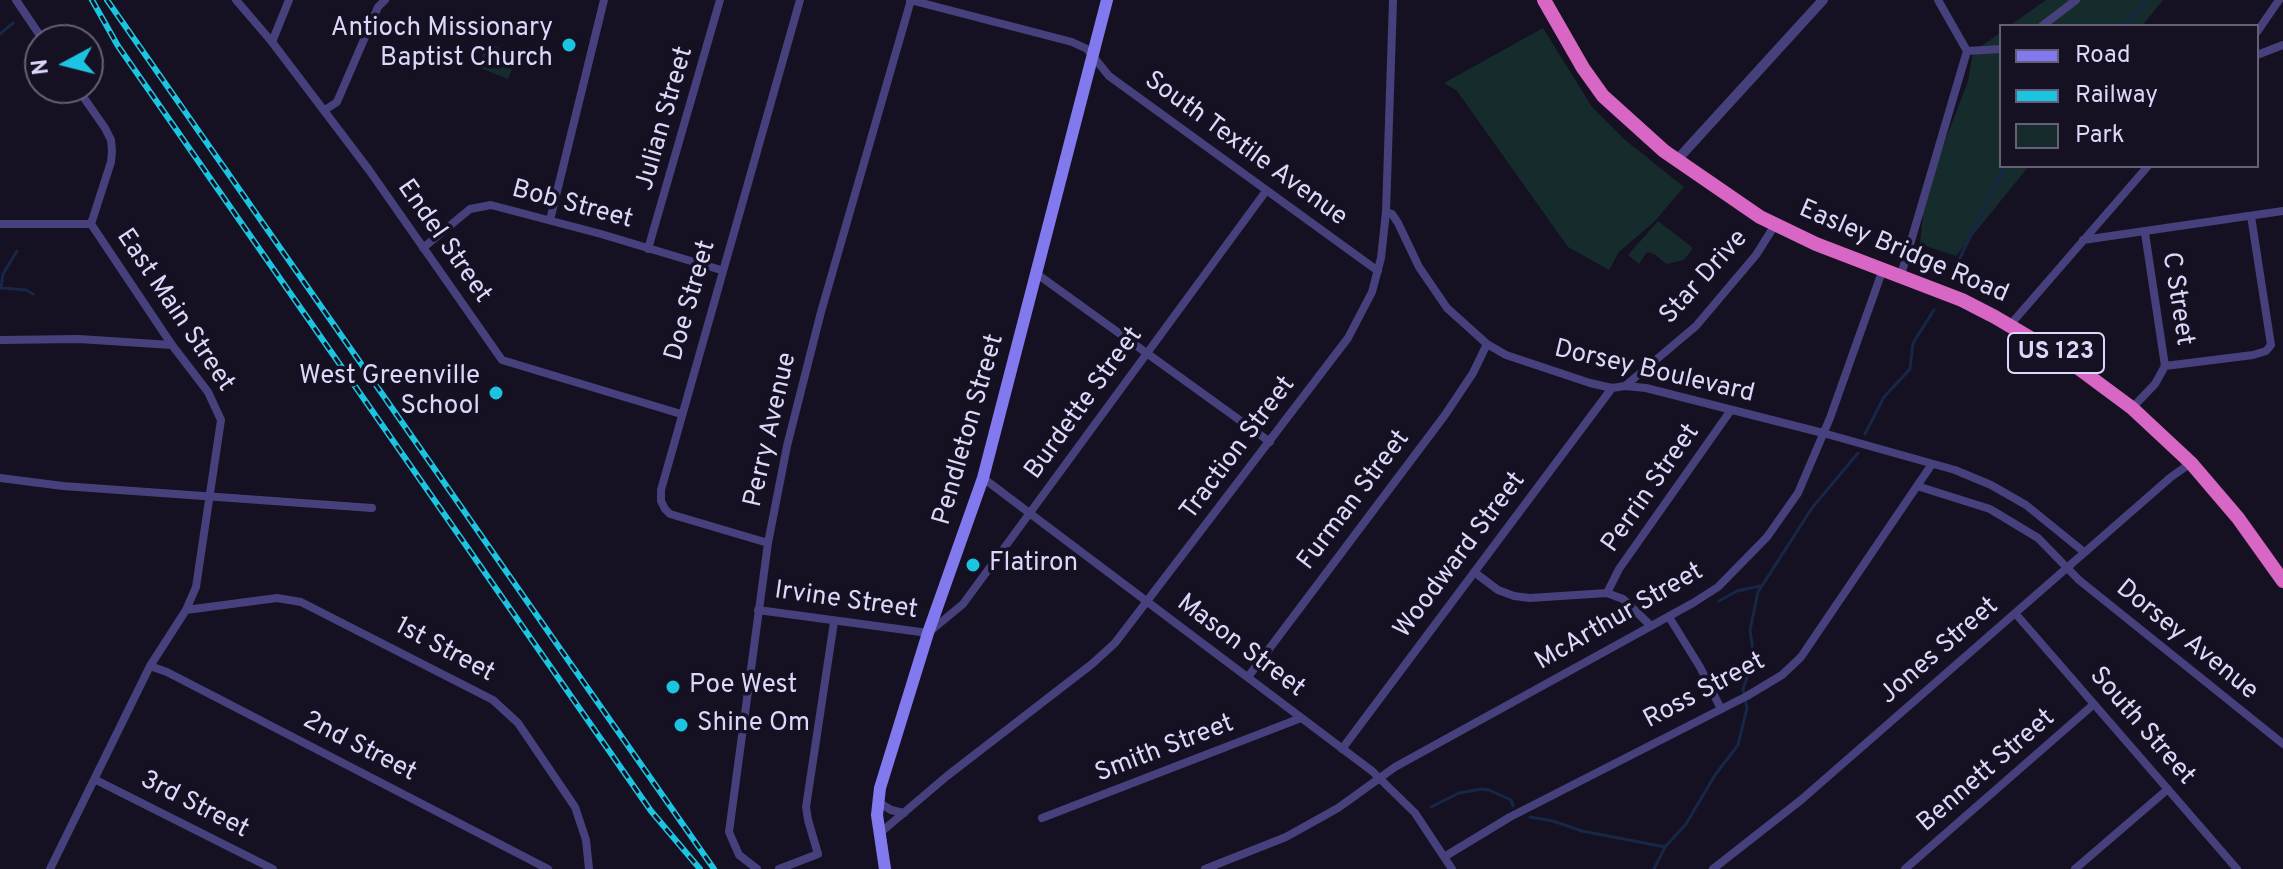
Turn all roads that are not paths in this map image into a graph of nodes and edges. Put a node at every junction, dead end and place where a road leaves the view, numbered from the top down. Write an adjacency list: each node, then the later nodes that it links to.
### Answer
1 (16, 0): 16 (street)
2 (236, 0): 19 (street, Endel Street)
3 (289, 0): 19 (street)
4 (385, 0): 26 (street)
5 (604, 0): 33 (street)
6 (720, 0): 40 (street, Julian Street)
7 (800, 0): 42 (street, Doe Street)
8 (910, 0): 23 (street); 67 (street, Perry Avenue)
9 (1107, 0): 23 (main road, Pendleton Street)
10 (1393, 0): 31 (street, Traction Street)
11 (1544, 0): 27 (highway, Easley Bridge Road / US 123)
12 (1823, 0): 27 (street)
13 (1938, 0): 22 (street)
14 (2076, 0): 17 (street)
15 (2279, 0): 18 (street)
16 (32, 24)
17 (2045, 24)
18 (2259, 29)
19 (272, 42): 26 (street, Endel Street)
20 (2283, 45): 24 (street)
21 (1999, 49): 22 (street)
22 (1967, 51): 45 (street)
23 (1094, 54): 29 (street, South Textile Avenue); 44 (main road, Pendleton Street)
24 (2259, 54)
25 (88, 104): 35 (street, East Main Street)
26 (325, 110): 39 (street, Endel Street)
27 (1676, 161): 36 (highway, Easley Bridge Road / US 123)
28 (2146, 168): 38 (street)
29 (1266, 191): 43 (street, South Textile Avenue); 50 (street, Burdette Street)
30 (2283, 211): 32 (street)
31 (1386, 212): 43 (street, Traction Street); 48 (street, Dorsey Boulevard)
32 (2251, 216): 37 (street); 51 (street)
33 (550, 220): 39 (street, Bob Street); 40 (street, Bob Street)
34 (0, 224): 35 (street)
35 (91, 224): 49 (street, East Main Street)
36 (1775, 225): 41 (highway, Easley Bridge Road / US 123); 52 (street, Star Drive)
37 (2145, 233): 38 (street); 51 (street, C Street)
38 (2083, 240): 46 (street)
39 (423, 248): 56 (street, Endel Street)
40 (648, 249): 42 (street, Bob Street)
41 (1883, 268): 45 (highway, Easley Bridge Road / US 123); 57 (street, McArthur Street)
42 (721, 270): 56 (street, Doe Street)
43 (1378, 271): 58 (street, Traction Street)
44 (1037, 274): 50 (street); 62 (main road, Pendleton Street)
45 (1901, 275): 46 (highway, Easley Bridge Road / US 123)
46 (2010, 325): 54 (highway, Easley Bridge Road / US 123)
47 (0, 340): 49 (street)
48 (1487, 344): 53 (street, Dorsey Boulevard); 82 (street, Furman Street)
49 (172, 345): 64 (street, East Main Street)
50 (1147, 352): 58 (street); 66 (street, Burdette Street)
51 (2165, 366): 54 (street, C Street)
52 (1625, 386): 53 (street, Dorsey Boulevard); 55 (street, Dorsey Boulevard)
53 (1612, 388): 70 (street, Woodward Street)
54 (2132, 408): 59 (highway, Easley Bridge Road / US 123)
55 (1731, 410): 57 (street, Dorsey Boulevard); 72 (street, Perrin Street)
56 (681, 414): 67 (street, Doe Street)
57 (1823, 433): 60 (street, Dorsey Boulevard); 77 (street, McArthur Street)
58 (1270, 442): 73 (street, Traction Street)
59 (2191, 463): 68 (street, Jones Street); 71 (highway, Easley Bridge Road / US 123)
60 (1932, 464): 63 (street); 68 (street, Dorsey Boulevard)
61 (0, 478): 64 (street)
62 (983, 478): 66 (street, Mason Street); 80 (main road, Pendleton Street)
63 (1917, 486): 69 (street); 84 (street, Ross Street)
64 (209, 498): 65 (street); 74 (street, East Main Street)
65 (372, 508)
66 (1030, 512): 73 (street, Mason Street); 80 (street, Burdette Street)
67 (768, 543): 75 (street, Perry Avenue)
68 (2084, 552): 69 (street, Jones Street)
69 (2067, 567): 76 (street, Jones Street); 86 (street, Dorsey Avenue)
70 (1474, 572): 72 (street); 87 (street, Woodward Street)
71 (2283, 581)
72 (1607, 593): 79 (street)
73 (1148, 602): 82 (street, Mason Street); 92 (street, Traction Street)
74 (186, 610): 81 (street, East Main Street); 99 (street, 1st Street)
75 (758, 610): 78 (street, Irvine Street); 100 (street, Perry Avenue)
76 (2015, 613): 83 (street, South Street); 105 (street, Jones Street)
77 (1669, 617): 79 (street, McArthur Street); 84 (street)
78 (834, 622): 80 (street, Irvine Street); 101 (street)
79 (1651, 626): 88 (street, McArthur Street)
80 (928, 633): 91 (main road, Pendleton Street)
81 (150, 666): 89 (street, East Main Street); 98 (street, 2nd Street)
82 (1248, 677): 85 (street, Mason Street)
83 (2094, 704): 90 (street, South Street); 106 (street, Bennett Street)
84 (1720, 707): 95 (street, Ross Street)
85 (1301, 718): 87 (street, Mason Street); 93 (street, Smith Street)
86 (2283, 744)
87 (1342, 749): 88 (street, Mason Street)
88 (1380, 778): 95 (street, Mason Street); 103 (street, McArthur Street)
89 (96, 780): 96 (street, East Main Street); 97 (street, 3rd Street)
90 (2168, 789): 107 (street); 108 (street, South Street)
91 (878, 802): 92 (street); 94 (main road, Pendleton Street)
92 (904, 813): 94 (street, Traction Street)
93 (1042, 818)
94 (880, 833): 102 (main road, Pendleton Street)
95 (1444, 857): 104 (street, Mason Street)
96 (50, 869)
97 (273, 869)
98 (548, 869)
99 (589, 869)
100 (757, 869)
101 (779, 869)
102 (885, 869)
103 (1205, 869)
104 (1452, 869)
105 (1713, 869)
106 (1905, 869)
107 (2075, 869)
108 (2237, 869)

